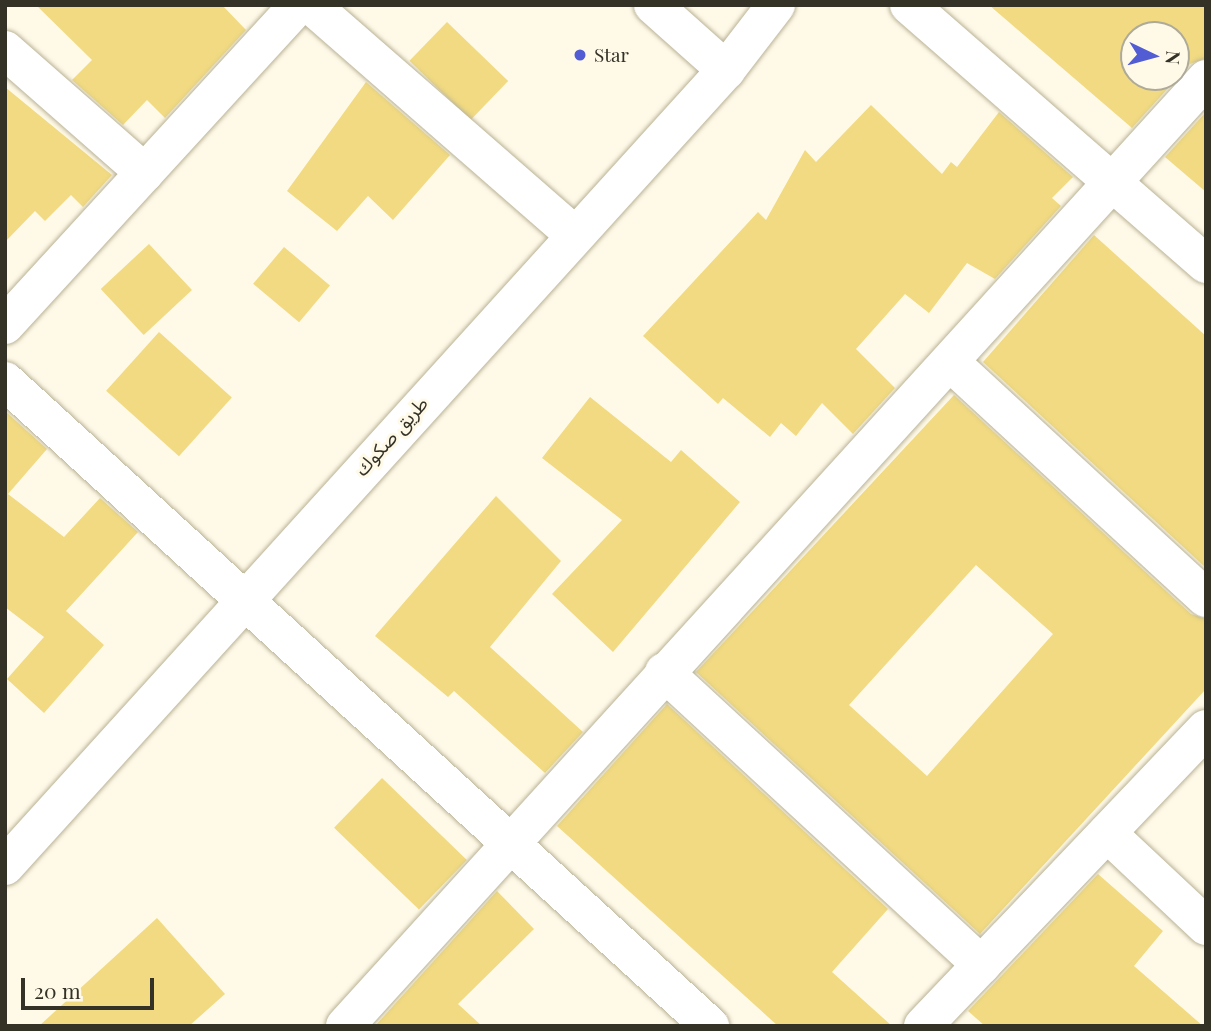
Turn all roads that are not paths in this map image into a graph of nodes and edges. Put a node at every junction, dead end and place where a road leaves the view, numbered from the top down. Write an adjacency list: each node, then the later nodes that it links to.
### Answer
1 (298, 5): 9 (street)
2 (311, 5): 11 (street)
3 (653, 5): 7 (street)
4 (776, 5): 7 (street, طريق صكوك)
5 (909, 5): 10 (street)
6 (5, 50): 9 (street)
7 (726, 70): 11 (street, طريق صكوك)
8 (1206, 79): 10 (street)
9 (145, 173): 13 (street)
10 (1113, 183): 12 (street); 14 (street)
11 (572, 233): 16 (street, طريق صكوك)
12 (1206, 264)
13 (5, 325)
14 (950, 362): 17 (street); 18 (street)
15 (5, 382): 16 (street)
16 (247, 598): 21 (street); 22 (street, طريق صكوك)
17 (1206, 598)
18 (664, 672): 21 (street); 24 (street)
19 (1206, 729): 20 (street)
20 (1107, 833): 23 (street); 24 (street)
21 (510, 841): 25 (street); 26 (street)
22 (5, 866)
23 (1206, 926)
24 (981, 965): 27 (street)
25 (345, 1026)
26 (710, 1026)
27 (923, 1026)

